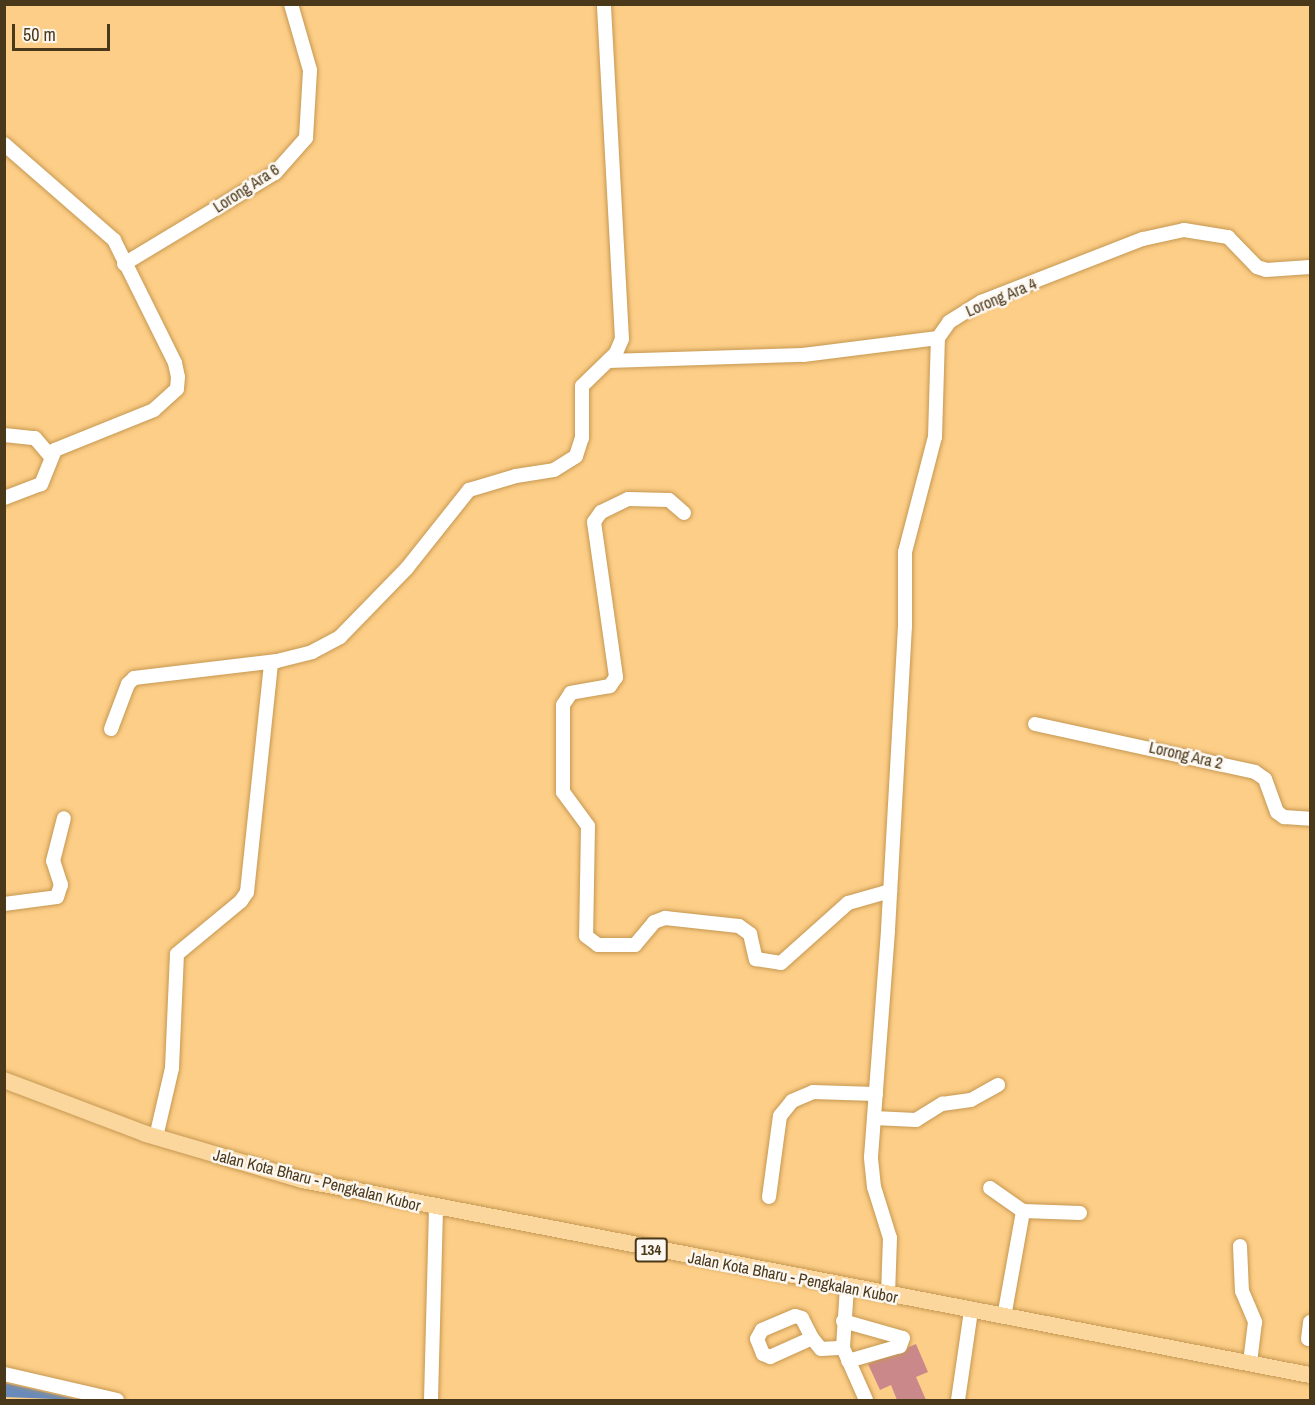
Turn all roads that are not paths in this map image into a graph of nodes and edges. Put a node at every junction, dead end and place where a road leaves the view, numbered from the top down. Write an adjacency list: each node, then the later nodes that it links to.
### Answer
1 (291, 4): 4 (street, Lorong Ara 6)
2 (604, 4): 7 (street)
3 (4, 144): 4 (street)
4 (124, 264): 9 (street)
5 (1311, 267): 6 (street, Lorong Ara 4)
6 (938, 338): 7 (street); 17 (street)
7 (609, 361): 12 (street)
8 (4, 435): 9 (street)
9 (50, 456): 10 (street)
10 (4, 498)
11 (684, 513): 17 (street)
12 (271, 662): 14 (street); 23 (street)
13 (1035, 724): 16 (street, Lorong Ara 2)
14 (111, 729)
15 (64, 818): 18 (street)
16 (1311, 819)
17 (891, 891): 21 (street)
18 (4, 904)
19 (5, 1081): 23 (main road, Jalan Kota Bharu - Pengkalan Kubor / 134)
20 (998, 1085): 22 (street)
21 (876, 1094): 22 (street); 25 (street)
22 (874, 1118): 31 (street)
23 (156, 1137): 26 (main road, Jalan Kota Bharu - Pengkalan Kubor / 134)
24 (990, 1188): 27 (street)
25 (769, 1197)
26 (436, 1209): 30 (main road, Jalan Kota Bharu - Pengkalan Kubor / 134); 43 (street)
27 (1023, 1211): 28 (street); 33 (street)
28 (1080, 1213)
29 (1240, 1246): 39 (street)
30 (848, 1287): 31 (main road, Jalan Kota Bharu - Pengkalan Kubor / 134); 34 (street)
31 (888, 1295): 32 (main road, Jalan Kota Bharu - Pengkalan Kubor / 134)
32 (971, 1311): 33 (main road, Jalan Kota Bharu - Pengkalan Kubor / 134); 45 (street)
33 (1004, 1317): 39 (main road, Jalan Kota Bharu - Pengkalan Kubor / 134)
34 (843, 1320): 38 (street); 38 (street)
35 (1311, 1323): 37 (street)
36 (812, 1338): 38 (street)
37 (1308, 1339)
38 (846, 1355): 44 (street)
39 (1250, 1363): 41 (main road, Jalan Kota Bharu - Pengkalan Kubor / 134)
40 (4, 1374): 42 (street)
41 (1311, 1375)
42 (117, 1401)
43 (431, 1401)
44 (866, 1401)
45 (958, 1401)

